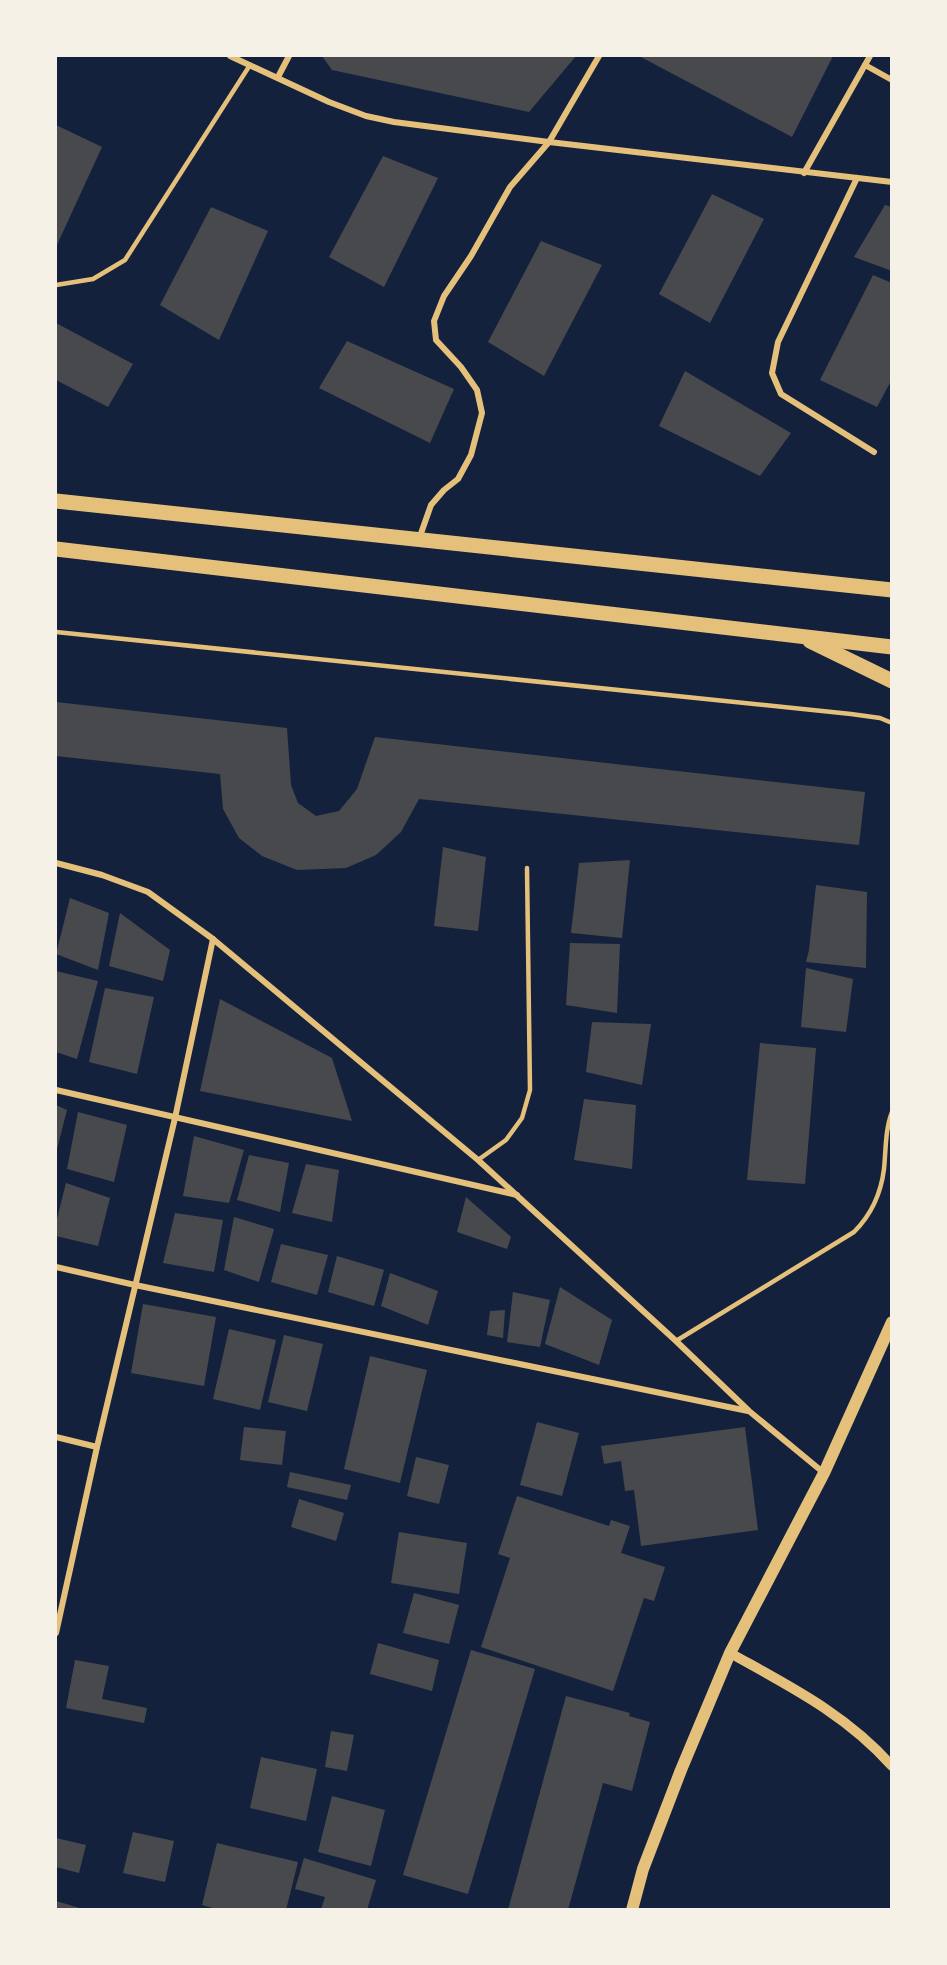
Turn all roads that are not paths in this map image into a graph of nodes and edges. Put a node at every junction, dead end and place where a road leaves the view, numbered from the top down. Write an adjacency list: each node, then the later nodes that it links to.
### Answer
1 (230, 56): 5 (street)
2 (289, 56): 7 (street)
3 (599, 56): 9 (street)
4 (870, 56): 6 (street)
5 (250, 65): 7 (street); 13 (lane)
6 (865, 65): 8 (street); 10 (street)
7 (278, 77): 9 (street)
8 (891, 80)
9 (549, 142): 10 (street); 16 (street)
10 (804, 173): 11 (street)
11 (857, 178): 12 (street); 14 (street)
12 (891, 182)
13 (56, 285)
14 (874, 452)
15 (56, 501): 16 (main road)
16 (418, 540): 18 (main road)
17 (56, 549): 20 (main road)
18 (891, 590)
19 (56, 632): 23 (lane)
20 (800, 635): 21 (main road); 22 (main road)
21 (891, 647)
22 (891, 681)
23 (891, 723)
24 (56, 863): 26 (street)
25 (526, 868): 30 (lane)
26 (213, 939): 29 (street); 30 (street)
27 (56, 1090): 29 (street)
28 (891, 1112): 35 (lane)
29 (175, 1118): 31 (street); 33 (street)
30 (478, 1160): 31 (street)
31 (518, 1196): 35 (street)
32 (56, 1267): 33 (street)
33 (135, 1285): 36 (street); 38 (street)
34 (891, 1322): 39 (main road)
35 (676, 1341): 36 (street)
36 (749, 1411): 39 (street)
37 (56, 1437): 38 (street)
38 (97, 1447): 40 (street)
39 (824, 1473): 42 (main road)
40 (58, 1613): 41 (street)
41 (56, 1633)
42 (730, 1653): 43 (street); 44 (main road)
43 (891, 1766)
44 (632, 1910)

